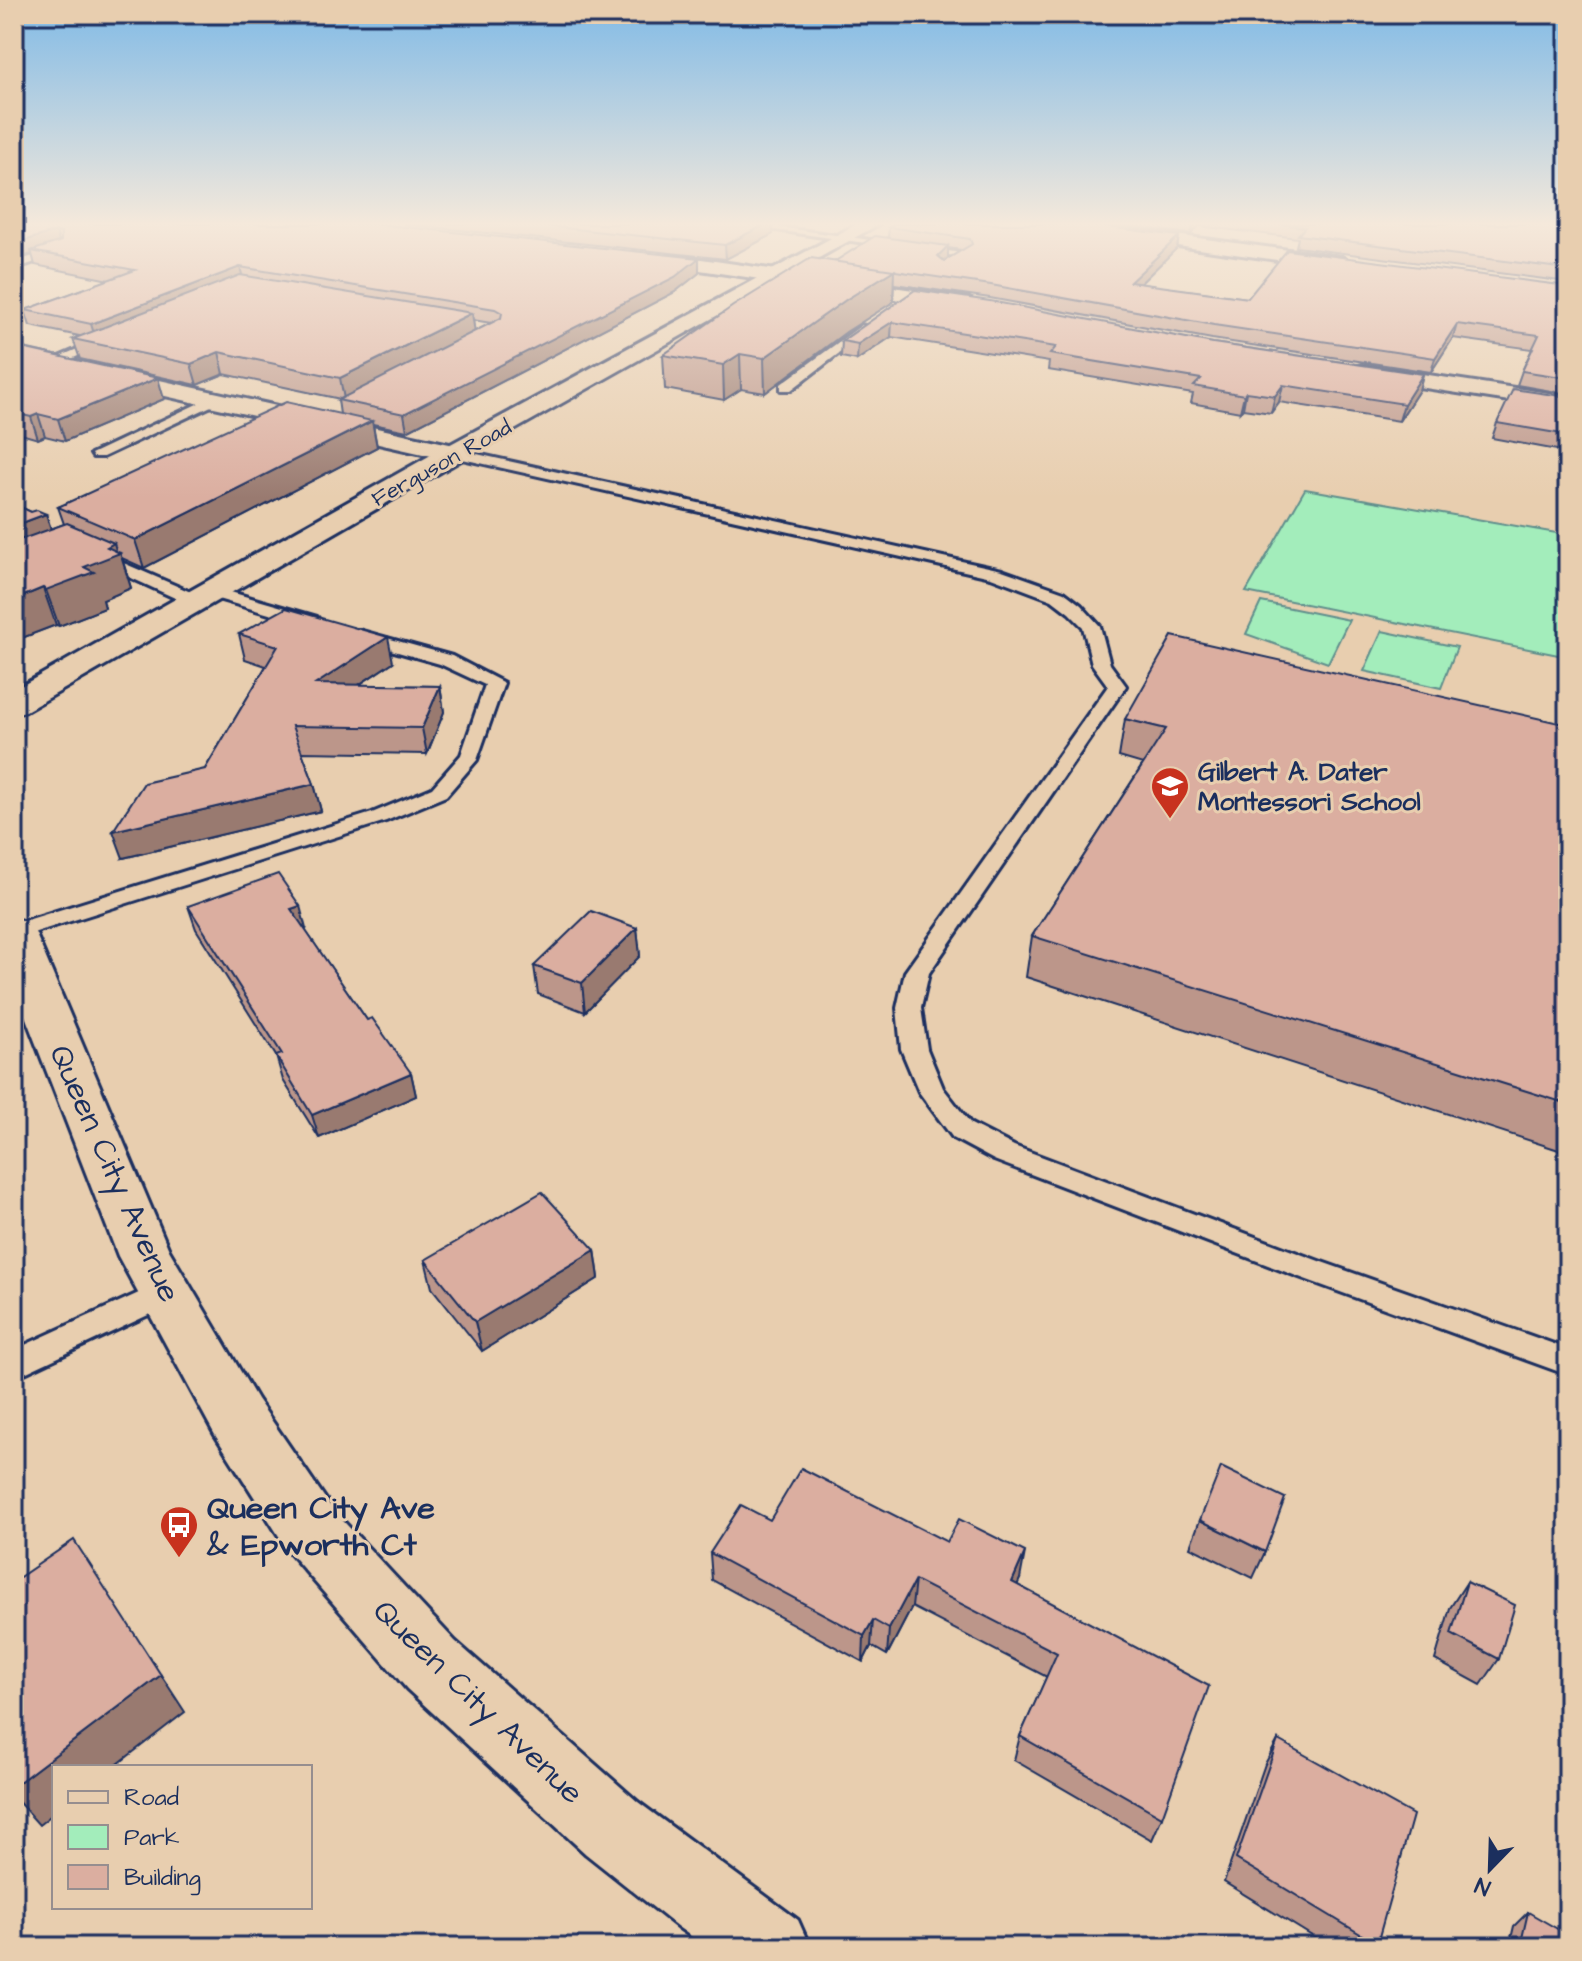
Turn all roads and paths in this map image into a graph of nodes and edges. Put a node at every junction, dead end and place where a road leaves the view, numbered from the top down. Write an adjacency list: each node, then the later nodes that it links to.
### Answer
1 (703, 316): 12 (street, Ferguson Road)
2 (877, 320): 7 (lane)
3 (125, 334): 5 (lane)
4 (14, 355): 5 (street)
5 (51, 363): 8 (street)
6 (1335, 368): 9 (street)
7 (786, 387)
8 (217, 400): 10 (street); 13 (lane)
9 (1568, 403)
10 (315, 418): 11 (lane); 12 (street)
11 (272, 430)
12 (454, 453): 15 (street, Ferguson Road); 19 (lane)
13 (98, 454)
14 (78, 549): 15 (lane)
15 (202, 596): 16 (street, Ferguson Road); 17 (lane)
16 (14, 704)
17 (14, 932): 18 (street, Queen City Avenue)
18 (165, 1293): 20 (lane); 21 (street, Queen City Avenue)
19 (1568, 1362)
20 (14, 1365)
21 (771, 1947)

